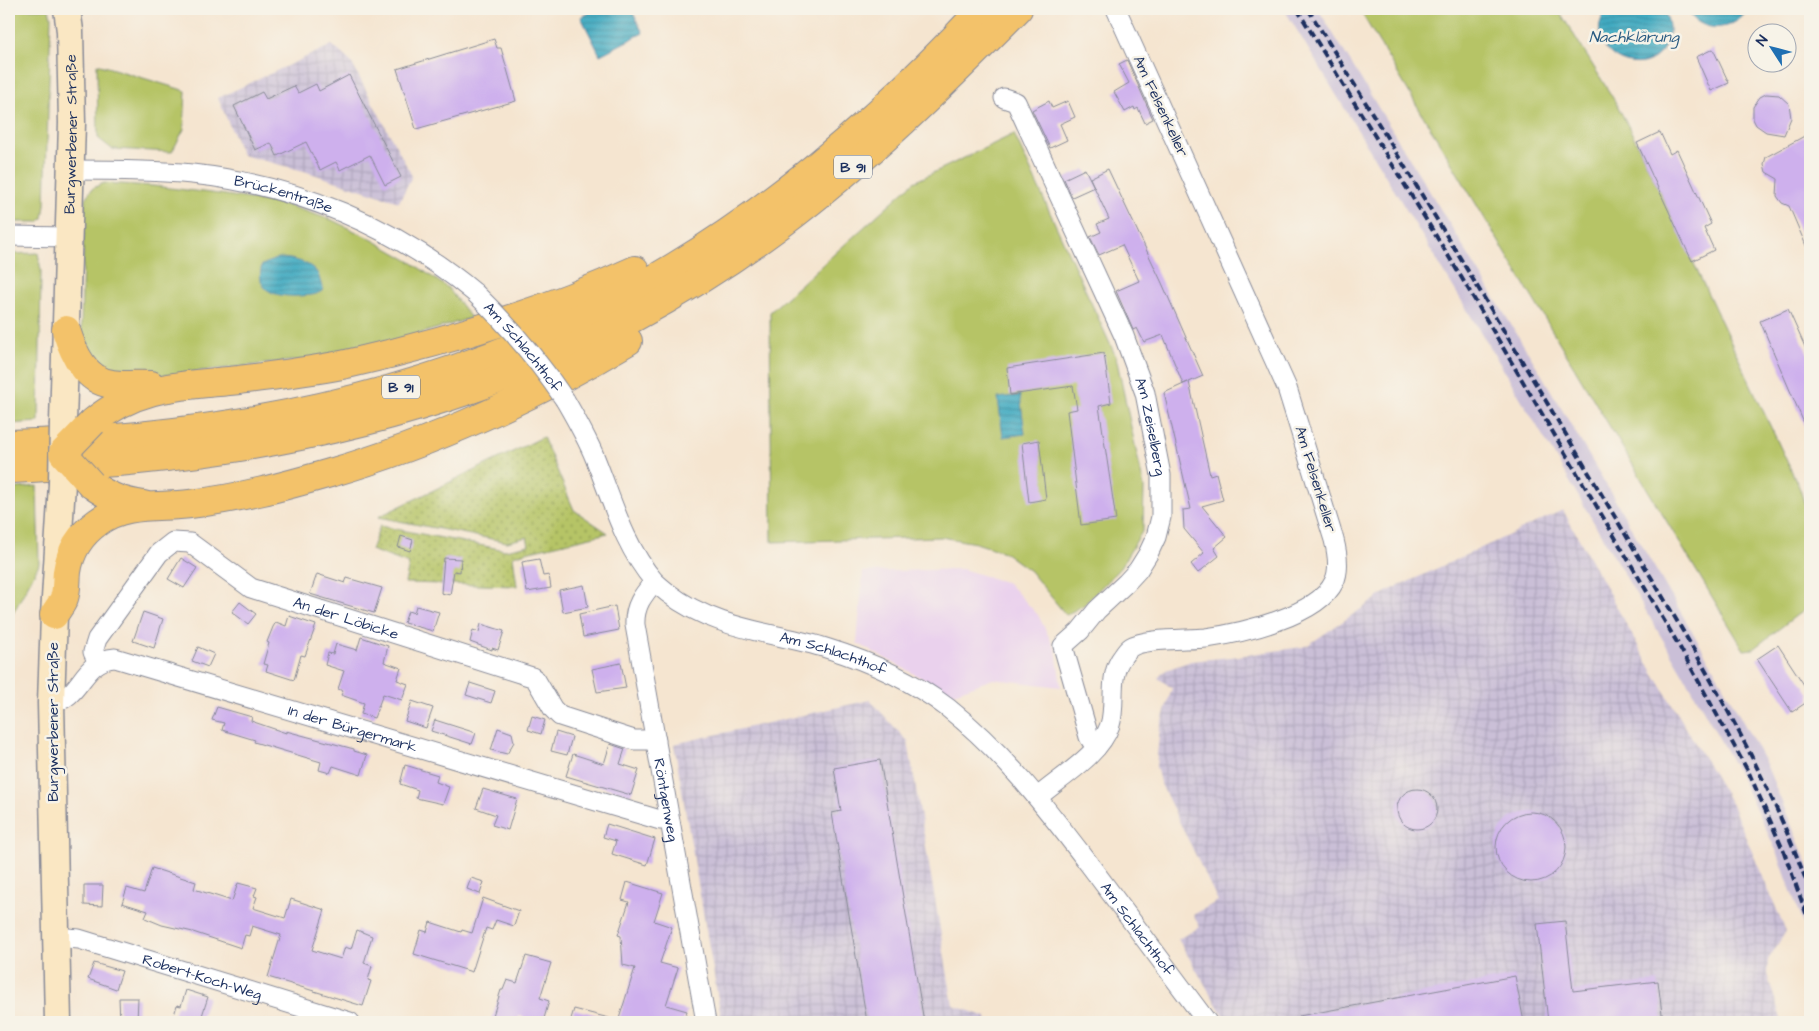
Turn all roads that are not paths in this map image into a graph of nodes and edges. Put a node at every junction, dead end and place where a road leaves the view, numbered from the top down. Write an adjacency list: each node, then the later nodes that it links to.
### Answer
1 (67, 9): 6 (main road, Burgwerbener Straße)
2 (982, 9): 7 (highway, B 91)
3 (1018, 9): 10 (highway, B 91)
4 (1116, 9): 23 (street, Am Felsenkeller)
5 (1004, 98): 23 (street, Am Zeiselberg)
6 (70, 170): 9 (main road, Burgwerbener Straße); 11 (street, Brückentraße)
7 (755, 214): 13 (highway); 14 (highway, B 91)
8 (9, 236): 9 (street)
9 (67, 249): 12 (main road, Burgwerbener Straße)
10 (746, 250): 16 (highway, B 91); 17 (highway)
11 (475, 293): 18 (street, Am Schlachthof, bridge)
12 (66, 330): 13 (highway); 15 (main road, Burgwerbener Straße, bridge)
13 (170, 386): 15 (highway, bridge)
14 (9, 444)
15 (63, 453): 17 (highway, bridge); 19 (main road, Burgwerbener Straße, bridge)
16 (9, 469)
17 (149, 506): 19 (highway)
18 (654, 582): 22 (street, Röntgenweg); 24 (street, Am Schlachthof)
19 (54, 614): 21 (main road, Burgwerbener Straße)
20 (98, 663): 21 (street); 22 (street, An der Löbicke); 25 (street, In der Bürgermark)
21 (51, 703): 26 (main road, Burgwerbener Straße)
22 (656, 740): 25 (street, Röntgenweg)
23 (1096, 748): 24 (street, Am Felsenkeller)
24 (1038, 796): 30 (street, Am Schlachthof)
25 (669, 820): 29 (street, Röntgenweg)
26 (56, 937): 27 (main road, Burgwerbener Straße); 28 (street, Robert-Koch-Weg)
27 (58, 1022)
28 (350, 1022)
29 (706, 1022)
30 (1207, 1022)

